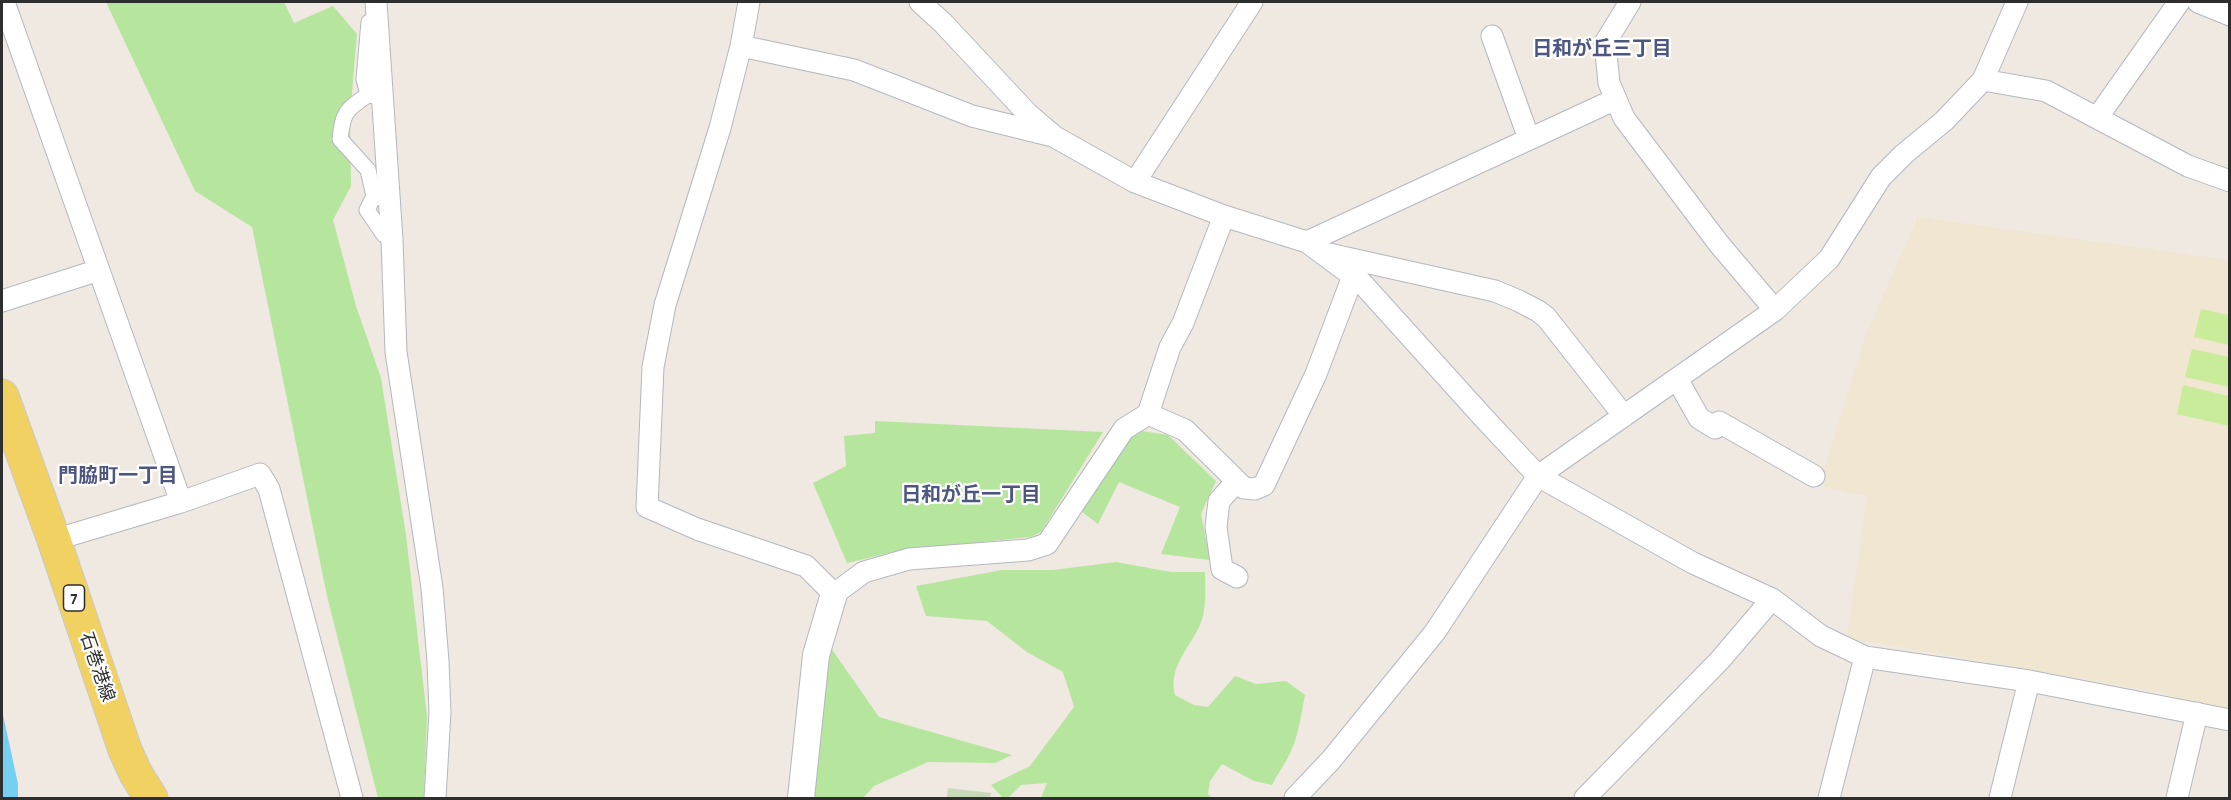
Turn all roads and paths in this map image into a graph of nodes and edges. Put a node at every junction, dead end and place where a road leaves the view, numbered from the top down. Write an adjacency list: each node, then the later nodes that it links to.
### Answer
1 (4, 2): 26 (street)
2 (367, 2): 15 (street)
3 (376, 2): 15 (street)
4 (750, 2): 13 (street)
5 (920, 2): 18 (street)
6 (1252, 2): 21 (street)
7 (1630, 2): 16 (street)
8 (2017, 2): 14 (street)
9 (2179, 2): 17 (street)
10 (2198, 2): 11 (street)
11 (2229, 15)
12 (1492, 36): 19 (street)
13 (741, 46): 18 (street); 40 (street)
14 (1983, 81): 17 (street); 29 (street)
15 (375, 96): 22 (street); 22 (street)
16 (1616, 99): 19 (street); 29 (street)
17 (2097, 118): 20 (street)
18 (1055, 137): 21 (street)
19 (1529, 139): 25 (street)
20 (2229, 181)
21 (1135, 182): 23 (street)
22 (382, 198): 24 (street); 48 (street)
23 (1224, 216): 25 (street); 32 (street)
24 (384, 235)
25 (1314, 247): 27 (street); 33 (street)
26 (99, 270): 28 (street); 37 (street)
27 (1353, 276): 34 (street); 36 (street)
28 (2, 301)
29 (1775, 310): 30 (street)
30 (1677, 379): 33 (street); 35 (street)
31 (2, 396): 38 (main road, 石巻港線 / 7)
32 (1148, 414): 36 (street); 40 (street)
33 (1624, 416): 34 (street)
34 (1538, 476): 41 (street); 50 (street)
35 (1814, 476)
36 (1237, 481): 39 (street)
37 (181, 501): 38 (street); 47 (street)
38 (54, 540): 46 (main road, 石巻港線 / 7)
39 (1237, 577)
40 (834, 594): 49 (street)
41 (1772, 599): 42 (street); 51 (street)
42 (1865, 657): 43 (street); 52 (street)
43 (2029, 681): 44 (street); 53 (street)
44 (2197, 713): 45 (street); 54 (street)
45 (2229, 720)
46 (151, 798)
47 (352, 798)
48 (435, 798)
49 (801, 798)
50 (1295, 798)
51 (1586, 798)
52 (1829, 798)
53 (2004, 798)
54 (2177, 798)

